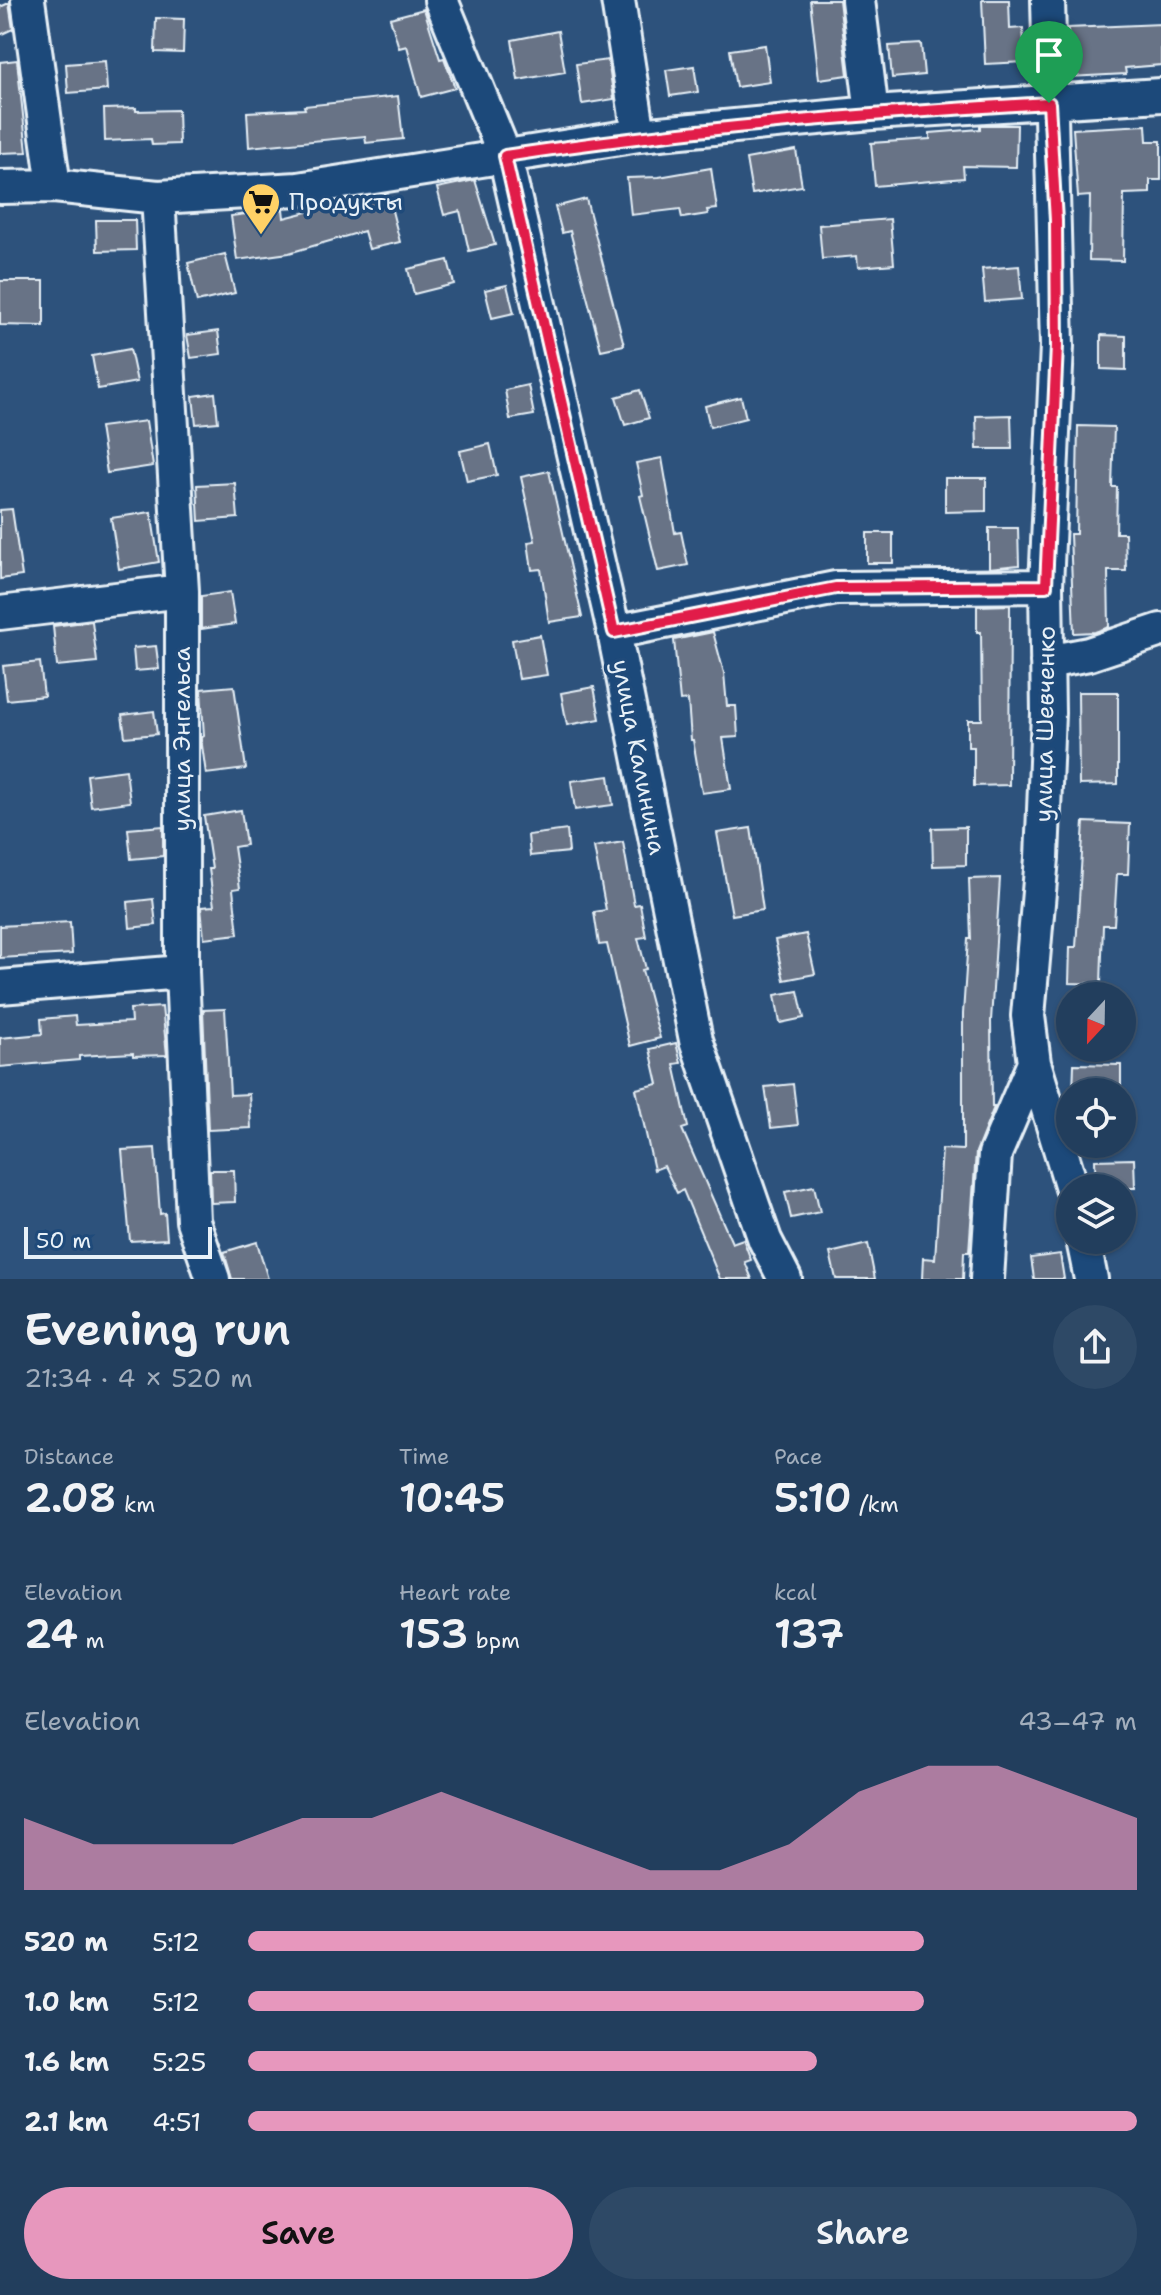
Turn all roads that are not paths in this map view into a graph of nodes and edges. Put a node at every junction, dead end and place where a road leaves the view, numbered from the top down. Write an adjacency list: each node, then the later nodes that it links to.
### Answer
1 (28, 0): 11 (street)
2 (441, 0): 10 (street, улица Калинина)
3 (618, 0): 9 (street)
4 (858, 0): 8 (street)
5 (1048, 0): 7 (street, улица Шевченко)
6 (1161, 95): 7 (street)
7 (1049, 103): 8 (street); 14 (street, улица Шевченко)
8 (872, 113): 9 (street)
9 (639, 135): 10 (street)
10 (505, 156): 13 (street); 18 (street, улица Калинина)
11 (54, 186): 12 (street); 13 (street)
12 (0, 187)
13 (158, 197): 15 (street, улица Энгельса)
14 (1046, 586): 18 (street); 19 (street, улица Шевченко)
15 (182, 591): 16 (street); 20 (street, улица Энгельса)
16 (0, 613)
17 (1161, 630): 19 (street)
18 (614, 632): 26 (street, улица Калинина)
19 (1047, 662): 22 (street, улица Шевченко)
20 (182, 972): 21 (street); 25 (street, улица Энгельса)
21 (0, 987)
22 (1034, 1063): 23 (street, улица Шевченко); 27 (street)
23 (1068, 1174)
24 (1086, 1254): 28 (street)
25 (213, 1279)
26 (785, 1279)
27 (987, 1279)
28 (1091, 1279)

